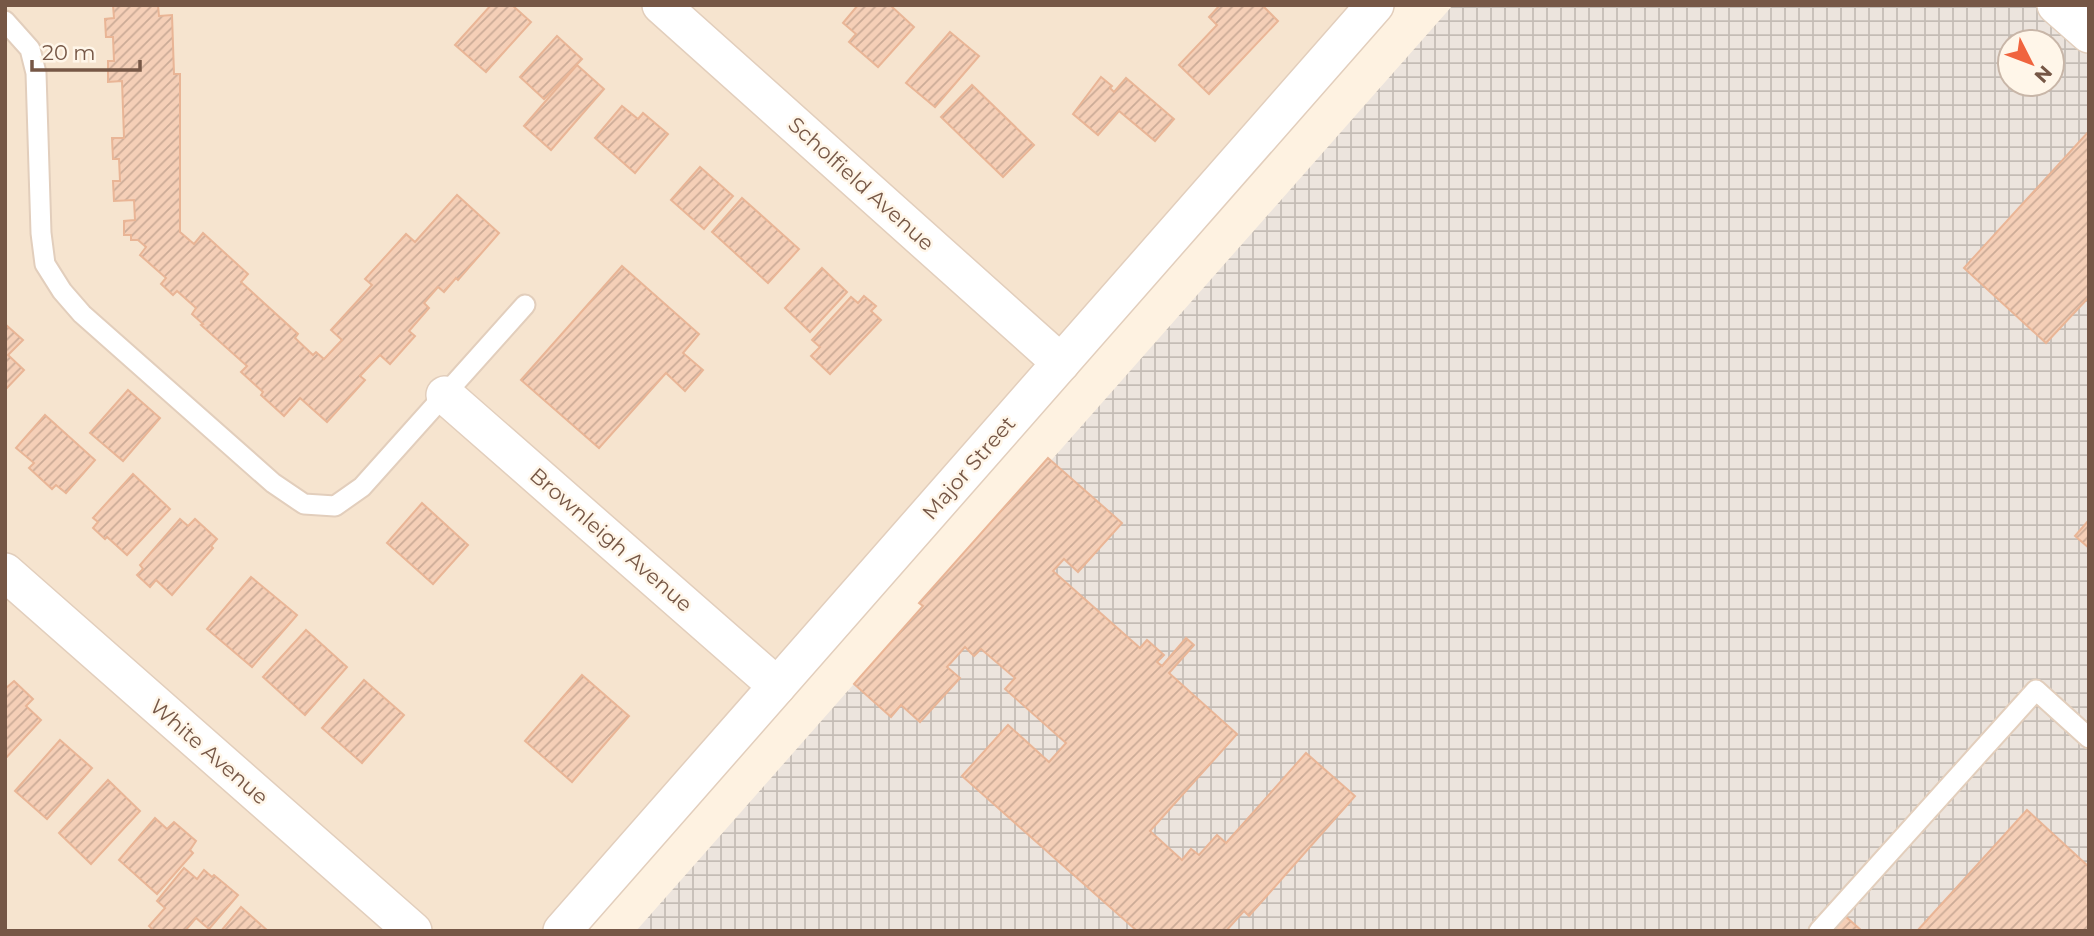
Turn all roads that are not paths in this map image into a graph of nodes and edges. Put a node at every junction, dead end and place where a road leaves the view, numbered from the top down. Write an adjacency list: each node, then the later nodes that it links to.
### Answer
1 (661, 5): 7 (street, Scholfield Avenue)
2 (1375, 5): 7 (street, Major Street)
3 (2056, 5): 5 (street)
4 (5, 21): 8 (lane)
5 (2089, 34)
6 (525, 305): 8 (lane)
7 (1061, 363): 10 (street, Major Street)
8 (445, 394): 10 (street, Brownleigh Avenue)
9 (5, 572): 12 (street, White Avenue)
10 (777, 686): 13 (street, Major Street)
11 (2089, 738): 14 (lane)
12 (413, 931)
13 (562, 931)
14 (1819, 931)

